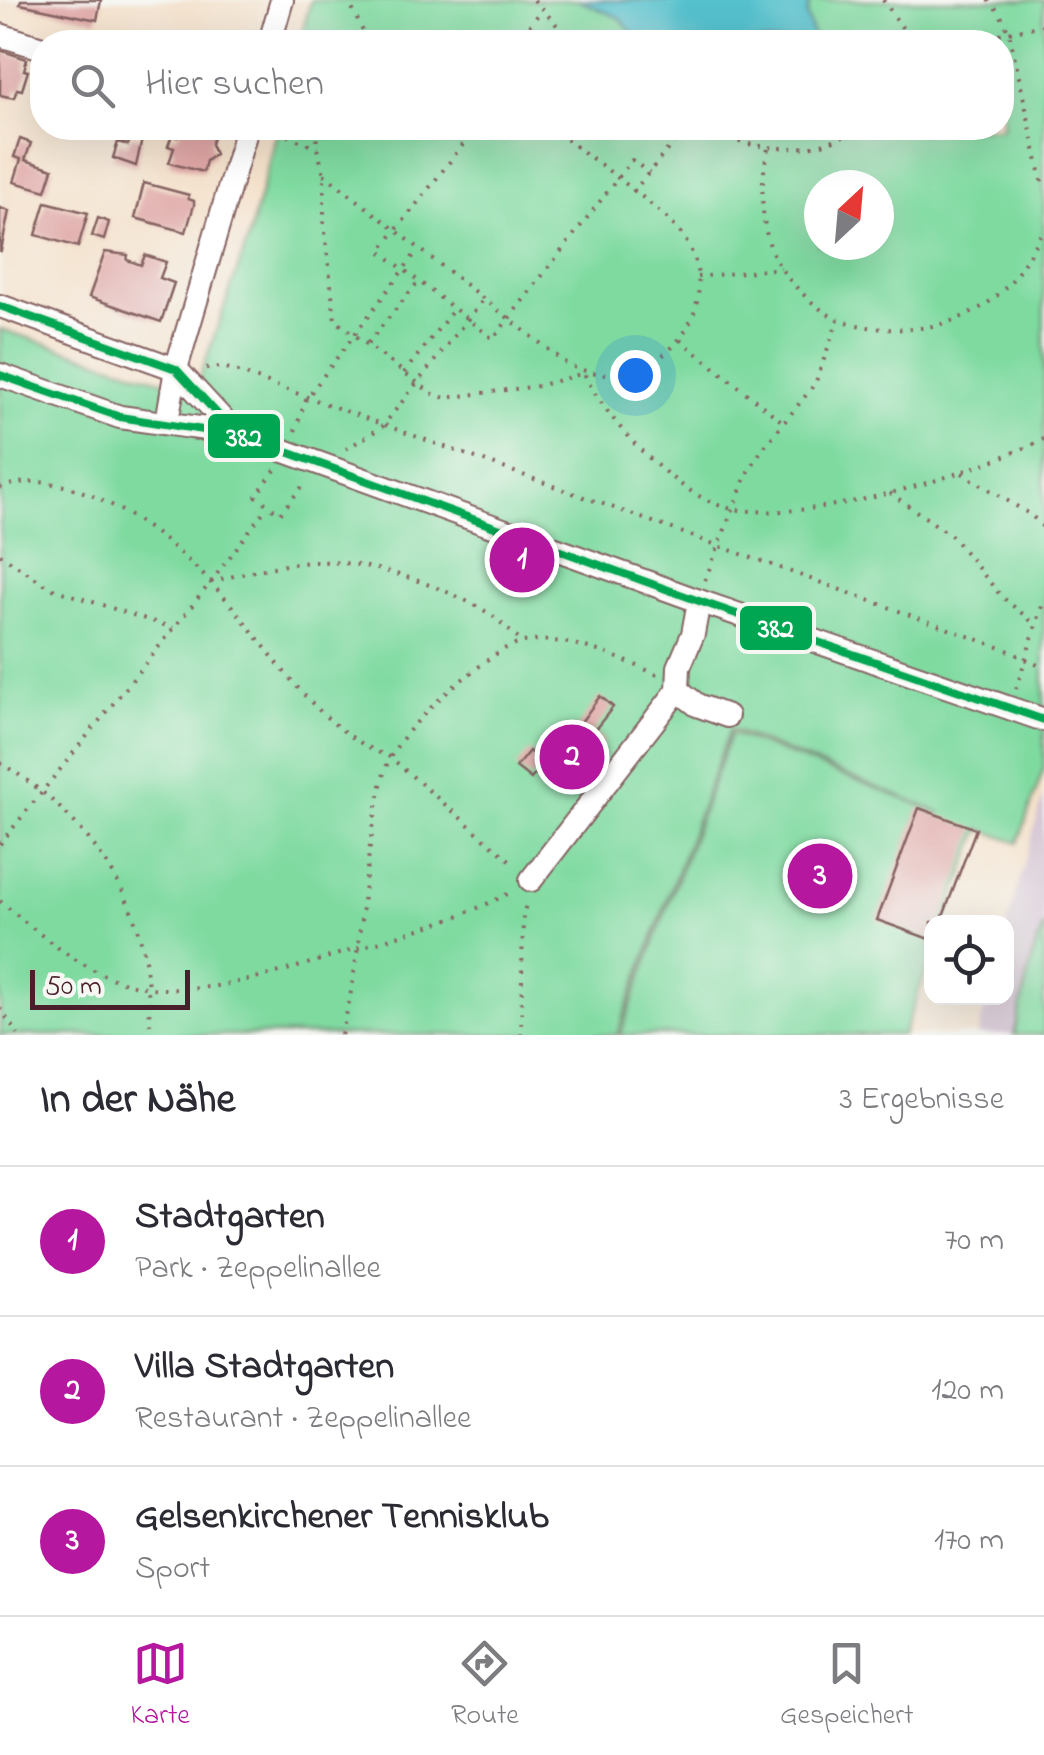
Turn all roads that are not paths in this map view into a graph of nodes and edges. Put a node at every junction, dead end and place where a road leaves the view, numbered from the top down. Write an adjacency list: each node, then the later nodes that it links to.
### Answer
1 (282, 0): 2 (street)
2 (273, 30)
3 (0, 35): 4 (street)
4 (30, 44)
5 (244, 140): 7 (street)
6 (0, 306): 7 (street)
7 (176, 368): 9 (street); 10 (street)
8 (0, 375): 9 (street)
9 (167, 422): 10 (street)
10 (235, 434): 11 (street)
11 (698, 600): 12 (street); 14 (street)
12 (678, 690): 13 (street); 15 (street)
13 (727, 716)
14 (1044, 720)
15 (532, 880)

